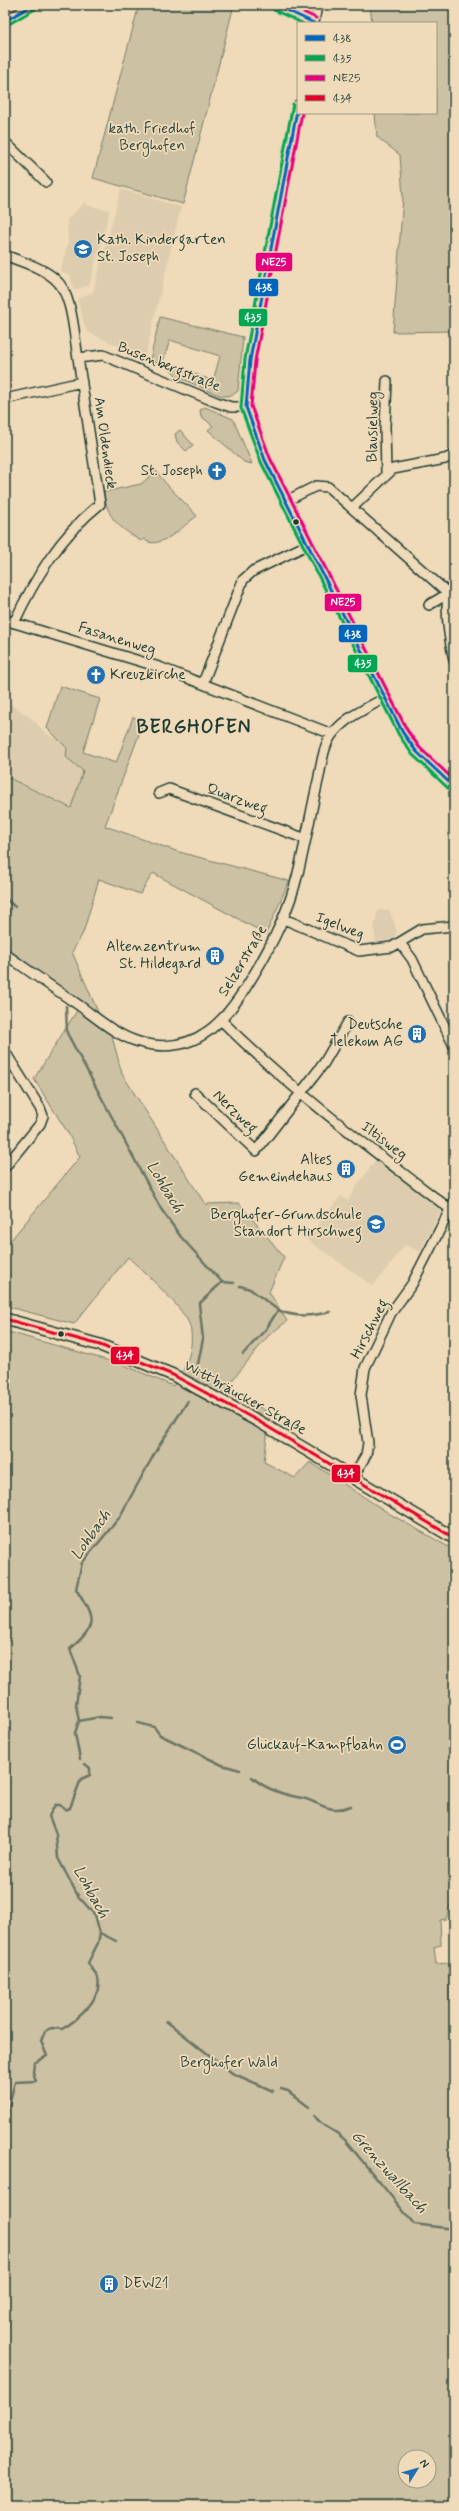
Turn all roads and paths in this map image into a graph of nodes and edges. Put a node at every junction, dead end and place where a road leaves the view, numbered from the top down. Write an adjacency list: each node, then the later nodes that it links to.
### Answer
1 (32, 5): 5 (street)
2 (276, 5): 6 (street)
3 (302, 5): 4 (street)
4 (317, 7): 7 (street)
5 (5, 21)
6 (312, 22)
7 (314, 22)
8 (297, 109): 16 (street)
9 (5, 142): 10 (street)
10 (46, 182)
11 (5, 255): 12 (street)
12 (78, 358): 14 (street, Am Oldendieck); 16 (street, Busenbergstraße)
13 (387, 381): 18 (street, Blausielweg)
14 (82, 382): 15 (street); 25 (street, Am Oldendieck)
15 (5, 399)
16 (246, 407): 19 (street)
17 (454, 455): 18 (street, Blausielweg)
18 (386, 474): 20 (street, Blausielweg)
19 (286, 501): 20 (street); 21 (street)
20 (352, 508): 22 (street)
21 (307, 545): 27 (street); 28 (street)
22 (451, 591): 23 (street); 26 (street)
23 (429, 605)
24 (5, 620): 25 (street, Fasanenweg)
25 (14, 623): 27 (street, Fasanenweg)
26 (454, 660)
27 (203, 683): 29 (street, Fasanenweg)
28 (385, 698): 29 (street, Selzerstraße); 30 (street)
29 (332, 734): 32 (street, Selzerstraße)
30 (454, 787)
31 (159, 793): 32 (street, Quarzweg)
32 (306, 839): 33 (street, Selzerstraße)
33 (284, 918): 35 (street, Igelweg); 37 (street, Selzerstraße)
34 (454, 926): 35 (street, Igelweg)
35 (400, 943): 39 (street)
36 (5, 954): 37 (street, Selzerstraße)
37 (222, 1021): 42 (street, Iltisweg)
38 (348, 1022): 42 (street)
39 (454, 1046)
40 (5, 1052): 43 (street)
41 (195, 1093): 42 (street, Nerzweg)
42 (301, 1095): 44 (street, Iltisweg)
43 (5, 1167)
44 (452, 1205): 46 (street, Hirschweg)
45 (5, 1319): 46 (main road, Wittbräucker Straße)
46 (353, 1477): 47 (main road, Wittbräucker Straße)
47 (454, 1538)

